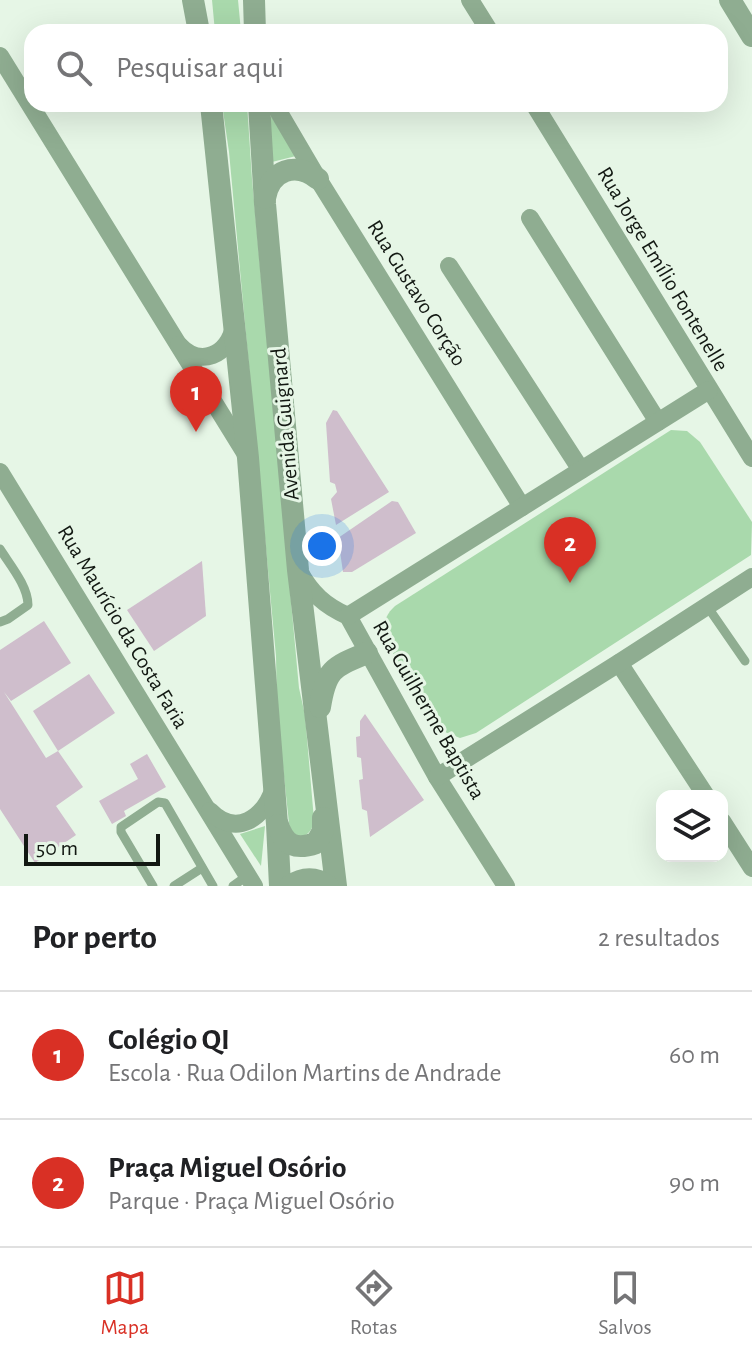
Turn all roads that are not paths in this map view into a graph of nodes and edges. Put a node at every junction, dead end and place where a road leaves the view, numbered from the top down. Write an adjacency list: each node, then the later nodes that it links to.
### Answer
1 (193, 0): 5 (street)
2 (254, 0): 6 (street)
3 (470, 0): 7 (street)
4 (735, 3): 8 (street)
5 (198, 24)
6 (255, 24)
7 (485, 24)
8 (752, 36)
9 (0, 56): 10 (street)
10 (24, 95)
11 (35, 112): 21 (street)
12 (212, 112): 20 (street, Avenida Guignard)
13 (259, 112): 17 (street, Avenida Guignard)
14 (279, 112): 16 (street, Rua Gustavo Corção)
15 (539, 112): 22 (street, Rua Jorge Emílio Fontenelle)
16 (318, 179): 17 (street); 28 (street, Rua Gustavo Corção)
17 (265, 204): 30 (street, Avenida Guignard)
18 (530, 218): 23 (street)
19 (449, 266): 26 (street)
20 (234, 326): 21 (street); 24 (street, Avenida Guignard)
21 (177, 343): 24 (street)
22 (709, 390): 23 (street); 25 (street, Rua Jorge Emílio Fontenelle)
23 (658, 422): 26 (street)
24 (248, 458): 40 (street, Avenida Guignard)
25 (752, 458)
26 (581, 470): 28 (street)
27 (2, 480): 43 (street, Rua Maurício da Costa Faria)
28 (522, 507): 33 (street)
29 (0, 549): 34 (lane)
30 (298, 570): 33 (street, Rua Guilherme Baptista); 38 (street, Avenida Guignard)
31 (752, 577): 32 (street)
32 (707, 606): 36 (lane); 37 (street)
33 (348, 616): 35 (street, Rua Guilherme Baptista)
34 (0, 622)
35 (367, 653): 38 (street); 39 (street, Rua Guilherme Baptista)
36 (745, 661)
37 (619, 663): 39 (street); 42 (street)
38 (317, 724): 41 (street, Avenida Guignard)
39 (437, 777): 56 (street, Rua Guilherme Baptista)
40 (274, 787): 43 (street); 44 (street, Avenida Guignard)
41 (326, 790): 44 (street); 55 (street, Avenida Guignard)
42 (702, 790)
43 (205, 806): 48 (street, Rua Maurício da Costa Faria)
44 (277, 824): 52 (street, Avenida Guignard)
45 (728, 830): 47 (street)
46 (202, 868): 49 (lane); 50 (lane); 51 (lane)
47 (752, 868)
48 (245, 883)
49 (153, 886)
50 (174, 886)
51 (213, 886)
52 (280, 886)
53 (290, 886): 54 (street)
54 (328, 886)
55 (336, 886)
56 (506, 886)

